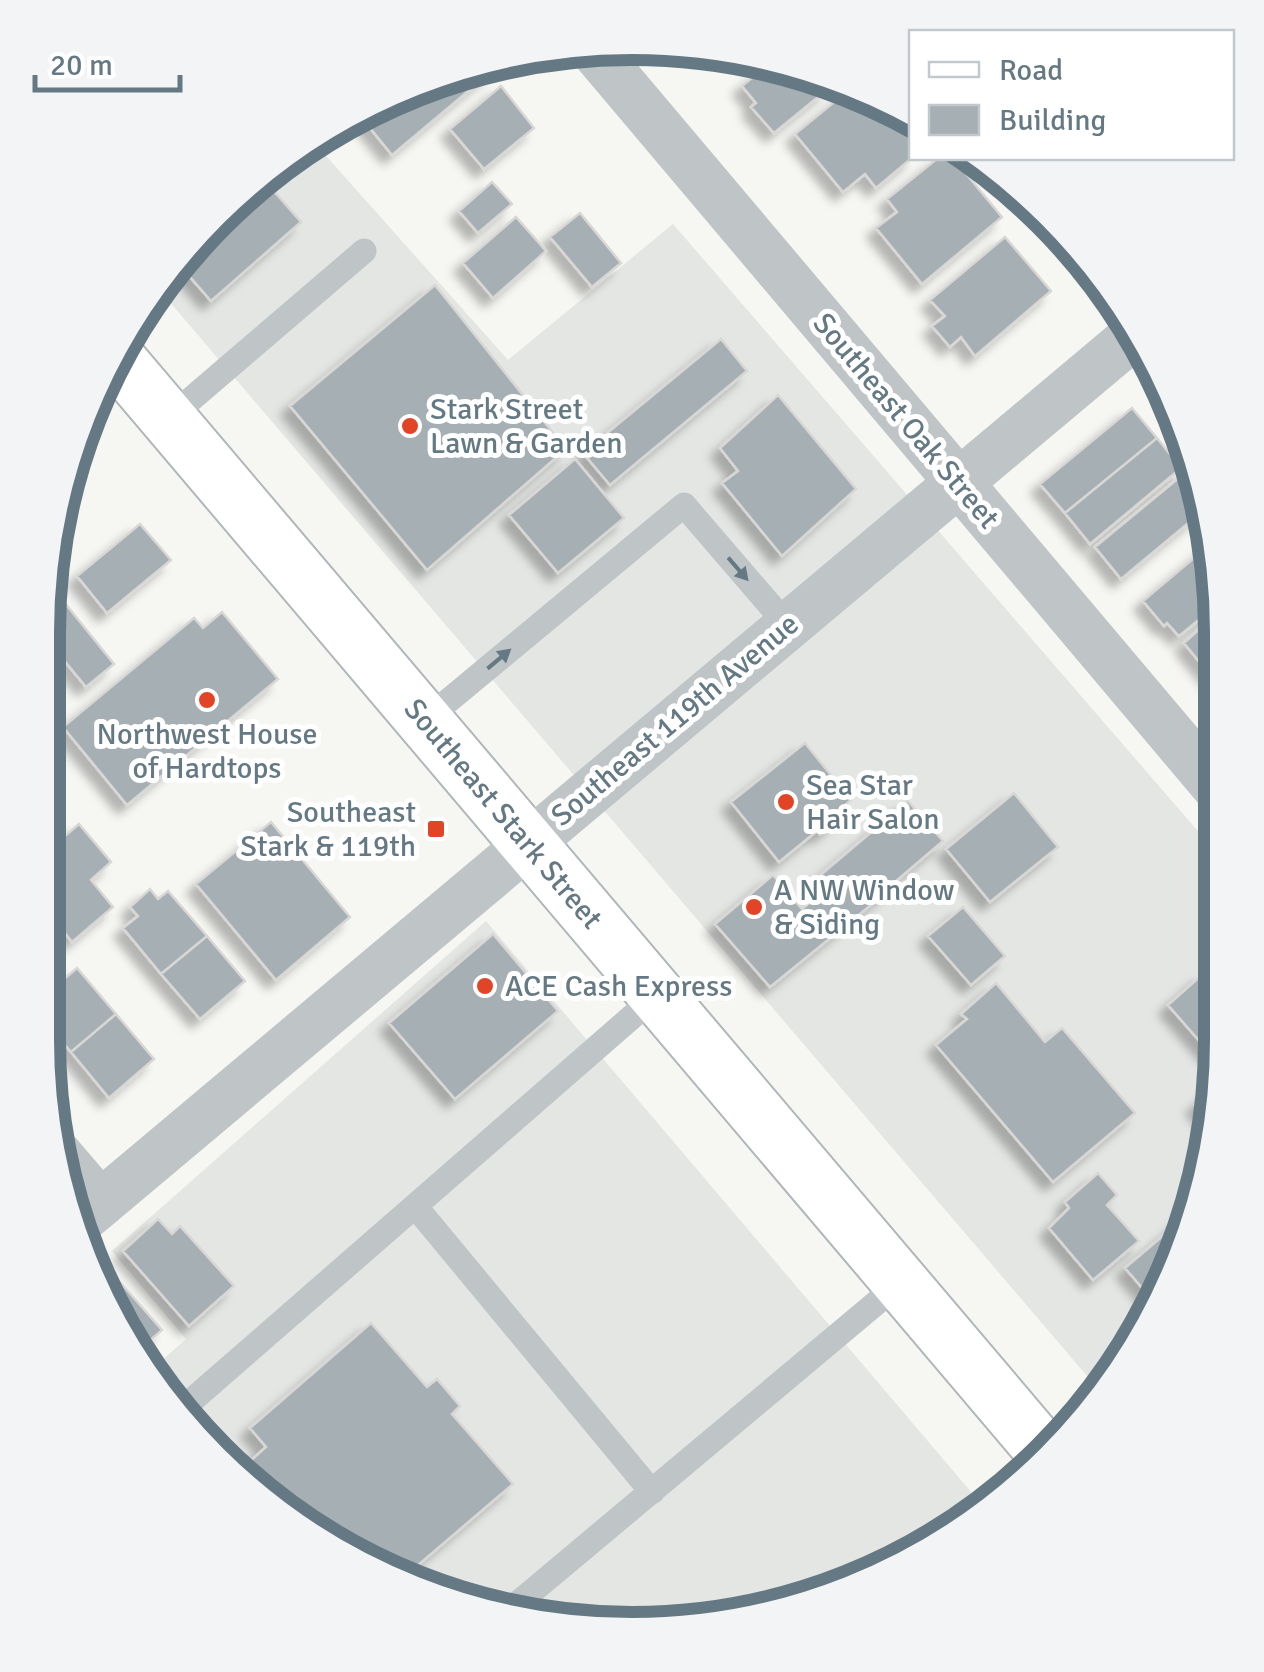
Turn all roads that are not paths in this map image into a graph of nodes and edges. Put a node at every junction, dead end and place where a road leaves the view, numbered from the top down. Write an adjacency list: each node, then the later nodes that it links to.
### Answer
1 (604, 61): 6 (street, Southeast Oak Street)
2 (364, 251): 5 (lane)
3 (1125, 343): 6 (street, Southeast 119th Avenue)
4 (125, 368): 5 (main road, Southeast Stark Street)
5 (168, 419): 8 (main road, Southeast Stark Street)
6 (958, 483): 7 (street, Southeast 119th Avenue); 9 (street, Southeast Oak Street)
7 (788, 626): 8 (lane, one-way to 7); 10 (street, Southeast 119th Avenue)
8 (424, 722): 10 (main road, Southeast Stark Street)
9 (1204, 770)
10 (527, 842): 11 (main road, Southeast Stark Street); 13 (street, Southeast 119th Avenue)
11 (656, 995): 12 (lane); 14 (main road, Southeast Stark Street)
12 (414, 1206): 15 (lane); 17 (lane)
13 (88, 1214)
14 (900, 1283): 16 (main road, Southeast Stark Street); 17 (lane)
15 (190, 1402)
16 (1037, 1443)
17 (652, 1492): 18 (lane)
18 (521, 1601)

